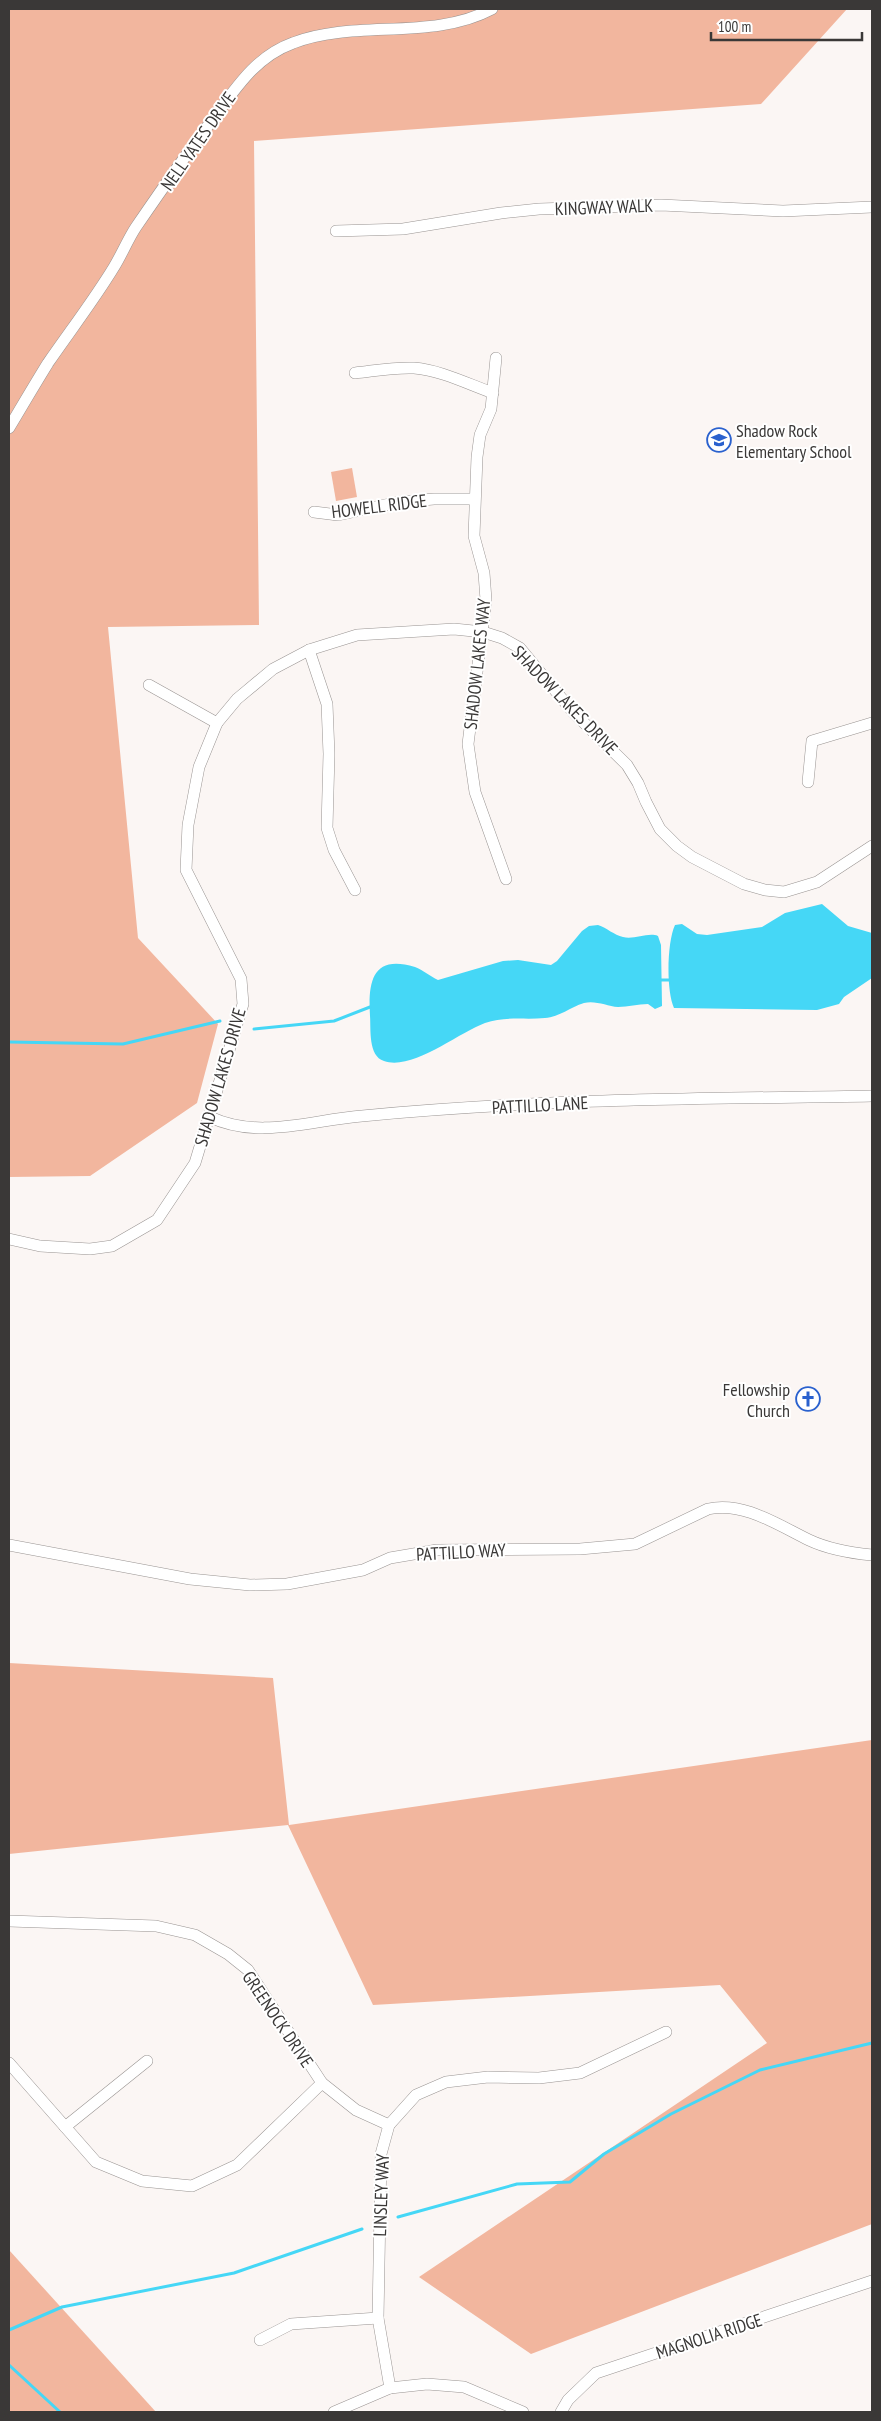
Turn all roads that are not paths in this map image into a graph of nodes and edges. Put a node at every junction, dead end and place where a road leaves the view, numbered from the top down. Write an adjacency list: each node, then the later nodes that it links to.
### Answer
1 (492, 9): 7 (street, NELL YATES DRIVE)
2 (872, 207): 3 (street, KINGWAY WALK)
3 (336, 231)
4 (496, 358): 6 (street, SHADOW LAKES WAY)
5 (355, 373): 6 (street)
6 (493, 393): 8 (street, SHADOW LAKES WAY)
7 (9, 428)
8 (474, 500): 9 (street, HOWELL RIDGE); 10 (street, SHADOW LAKES WAY)
9 (314, 512)
10 (482, 632): 11 (street, SHADOW LAKES DRIVE); 16 (street, SHADOW LAKES DRIVE); 17 (street, SHADOW LAKES WAY)
11 (309, 650): 13 (street, SHADOW LAKES DRIVE); 18 (street)
12 (149, 685): 13 (street)
13 (217, 723): 20 (street, SHADOW LAKES DRIVE)
14 (872, 723): 15 (street)
15 (808, 782)
16 (872, 846)
17 (506, 879)
18 (355, 890)
19 (872, 1096): 20 (street, PATTILLO LANE)
20 (210, 1117): 21 (street, SHADOW LAKES DRIVE)
21 (9, 1239)
22 (9, 1545): 23 (street, PATTILLO WAY)
23 (872, 1555)
24 (9, 1921): 28 (street, GREENOCK DRIVE)
25 (666, 2032): 29 (street, LINSLEY WAY)
26 (147, 2061): 30 (street)
27 (9, 2063): 30 (street)
28 (322, 2084): 29 (street, GREENOCK DRIVE); 30 (street)
29 (389, 2126): 32 (street, LINSLEY WAY)
30 (65, 2127)
31 (872, 2281): 37 (street, MAGNOLIA RIDGE)
32 (378, 2318): 33 (street); 34 (street, LINSLEY WAY)
33 (260, 2340)
34 (390, 2388): 35 (street); 36 (street)
35 (334, 2412)
36 (523, 2412)
37 (561, 2412)

